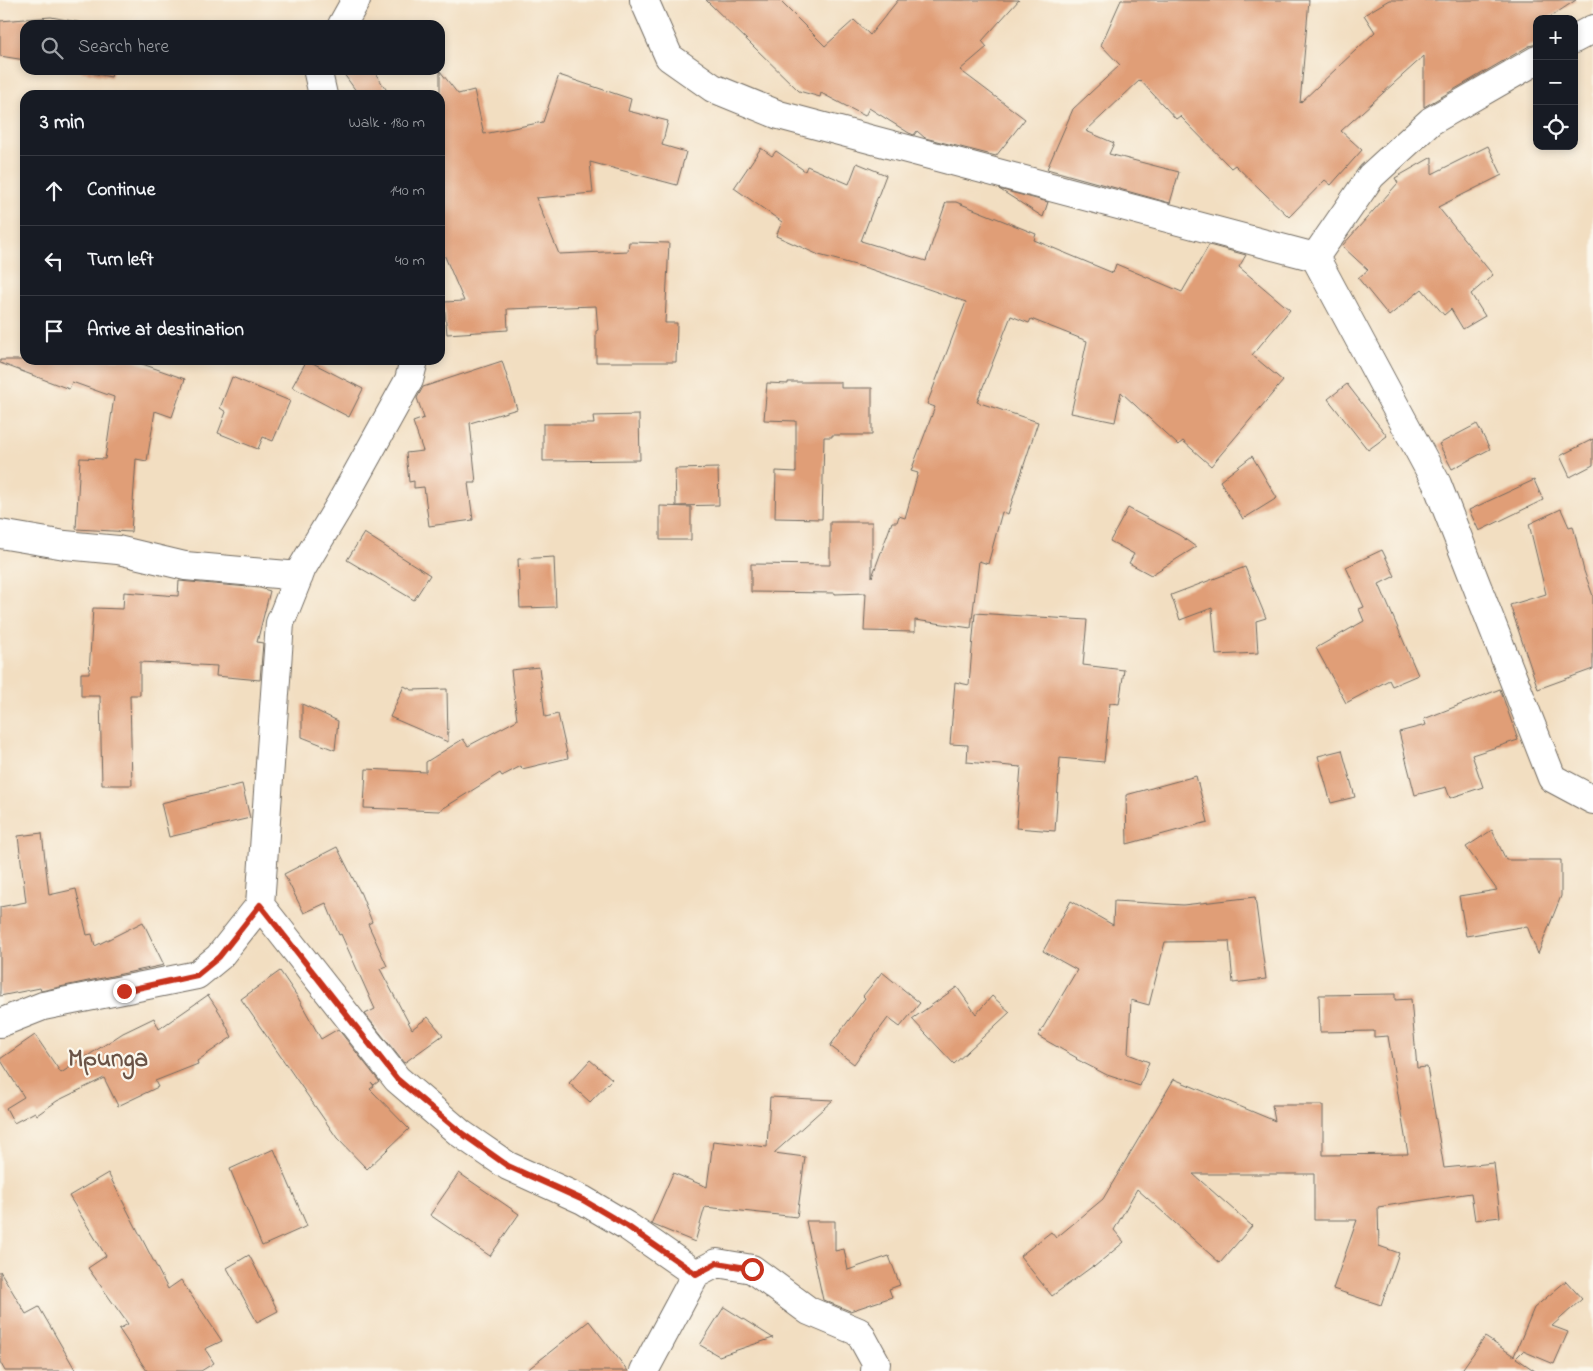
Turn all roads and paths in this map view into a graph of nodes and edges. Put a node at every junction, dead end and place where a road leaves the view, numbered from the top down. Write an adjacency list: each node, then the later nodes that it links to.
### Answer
1 (356, 0): 3 (street)
2 (644, 0): 9 (street)
3 (345, 20)
4 (1593, 29): 5 (street)
5 (1578, 37)
6 (1533, 62): 9 (street)
7 (318, 75): 8 (street)
8 (322, 90)
9 (1315, 257): 13 (street)
10 (413, 365): 12 (street)
11 (0, 534): 12 (street)
12 (298, 576): 14 (street)
13 (1593, 800)
14 (260, 905): 15 (street); 16 (street)
15 (0, 1023)
16 (696, 1274): 17 (street); 18 (street)
17 (644, 1371)
18 (875, 1371)

